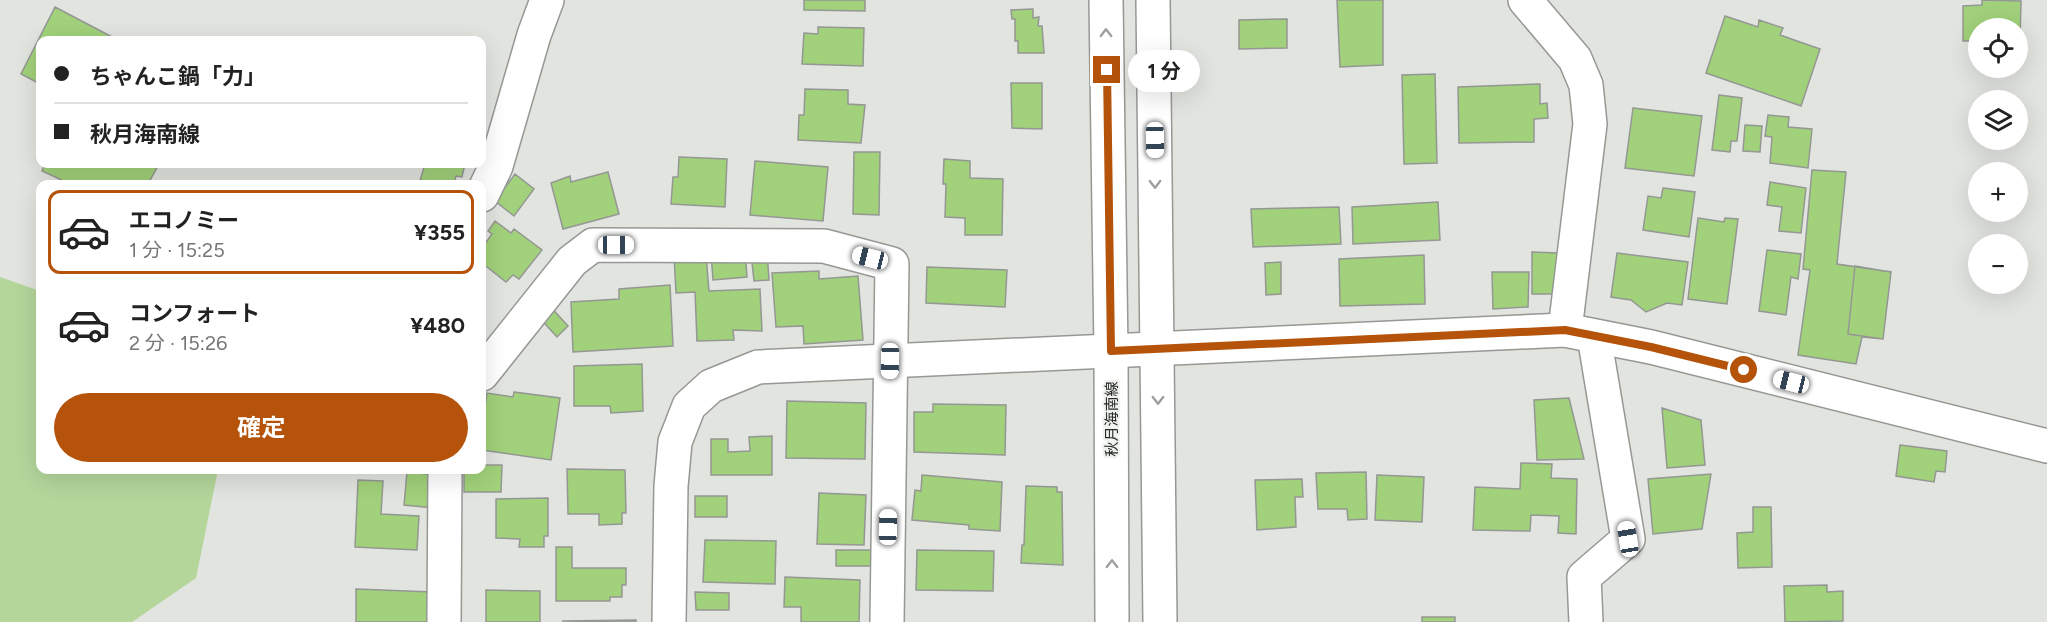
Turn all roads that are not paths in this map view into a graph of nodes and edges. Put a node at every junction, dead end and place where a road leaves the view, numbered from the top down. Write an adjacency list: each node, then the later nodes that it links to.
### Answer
1 (547, 0): 5 (street)
2 (1106, 0): 8 (street, 秋月海南線, one-way to 2)
3 (1153, 0): 7 (street, one-way to 7)
4 (1525, 0): 6 (street)
5 (486, 186)
6 (1580, 333): 7 (street); 11 (street); 18 (street)
7 (1158, 350): 8 (street); 17 (street, one-way to 17)
8 (1111, 351): 9 (street); 16 (street, 秋月海南線, one-way to 8)
9 (890, 361): 10 (street); 14 (street); 15 (street)
10 (486, 369)
11 (2047, 446)
12 (445, 474): 13 (street)
13 (444, 622)
14 (669, 622)
15 (887, 622)
16 (1112, 622)
17 (1160, 622)
18 (1586, 622)

